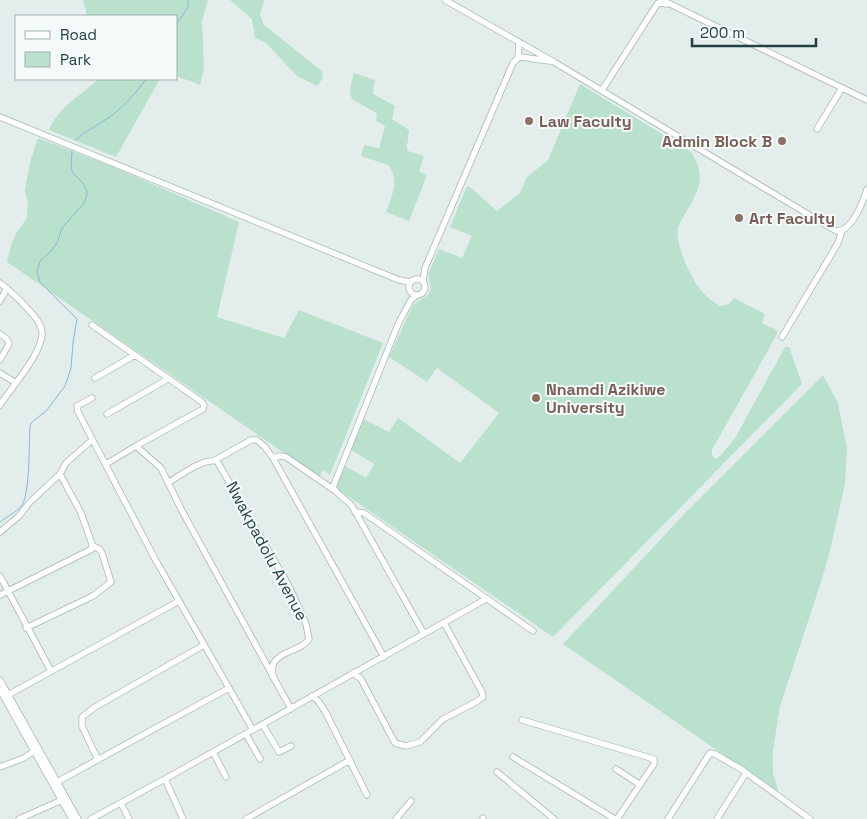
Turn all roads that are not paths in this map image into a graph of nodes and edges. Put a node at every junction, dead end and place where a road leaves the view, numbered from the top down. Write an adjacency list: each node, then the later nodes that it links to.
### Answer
1 (445, 0): 3 (street)
2 (661, 2): 6 (street); 7 (street)
3 (519, 42): 4 (street); 5 (street)
4 (518, 58): 5 (street); 14 (street)
5 (554, 62): 7 (street)
6 (842, 88): 8 (street); 10 (street)
7 (602, 90): 13 (street)
8 (867, 100)
9 (0, 117): 16 (street)
10 (817, 129)
11 (867, 189): 12 (street)
12 (865, 199): 13 (street)
13 (842, 231): 27 (street)
14 (425, 268): 15 (street); 17 (street)
15 (417, 278): 17 (street); 18 (street)
16 (399, 280): 18 (street); 21 (street)
17 (423, 281): 22 (street)
18 (410, 282): 21 (street)
19 (0, 283): 20 (street)
20 (7, 288): 24 (street); 33 (street)
21 (410, 290): 22 (street); 23 (street)
22 (417, 295): 23 (street)
23 (411, 300): 44 (street)
24 (0, 301)
25 (92, 325): 28 (street)
26 (0, 334): 29 (street)
27 (782, 337)
28 (136, 355): 31 (street); 32 (street)
29 (0, 360)
30 (0, 373): 33 (street)
31 (95, 378)
32 (168, 379): 36 (street); 38 (street)
33 (16, 383): 35 (street)
34 (92, 398): 37 (street)
35 (0, 405)
36 (107, 414)
37 (92, 440): 41 (street); 42 (street)
38 (136, 446): 41 (street); 43 (street)
39 (274, 458): 40 (street); 44 (street); 58 (street)
40 (215, 460): 43 (street); 61 (street, Nwakpadolu Avenue)
41 (106, 464): 52 (street)
42 (60, 474): 46 (street); 47 (street)
43 (169, 482): 61 (street)
44 (334, 490): 45 (street)
45 (355, 512): 51 (street); 56 (street)
46 (0, 532)
47 (93, 546): 49 (street); 54 (street)
48 (0, 576): 49 (street)
49 (7, 591): 50 (street); 54 (street)
50 (0, 595)
51 (486, 599): 53 (street); 55 (street)
52 (179, 601): 57 (street); 59 (street)
53 (444, 623): 56 (street); 60 (street)
54 (26, 628): 59 (street)
55 (533, 631)
56 (424, 634): 58 (street)
57 (204, 645): 63 (street); 77 (street)
58 (384, 657): 60 (street)
59 (51, 671): 65 (street)
60 (352, 673): 66 (street)
61 (273, 677): 67 (street)
62 (0, 680): 65 (street)
63 (228, 688): 70 (street); 77 (street)
64 (0, 690): 73 (street)
65 (8, 696): 85 (street)
66 (312, 696): 67 (street); 78 (street)
67 (291, 709): 69 (street)
68 (522, 720): 86 (street)
69 (263, 724): 70 (street); 72 (street)
70 (253, 730): 71 (street)
71 (246, 734): 74 (street); 76 (street)
72 (291, 746)
73 (34, 751): 79 (street); 88 (street)
74 (213, 752): 83 (street); 84 (street)
75 (513, 757): 100 (street)
76 (260, 759)
77 (98, 760): 85 (street)
78 (350, 760): 87 (street); 97 (street)
79 (0, 767)
80 (616, 769): 86 (street)
81 (497, 772): 99 (street)
82 (746, 773): 101 (street); 102 (street); 103 (street)
83 (226, 777)
84 (165, 780): 90 (street); 96 (street)
85 (57, 782): 93 (street)
86 (639, 784): 100 (street)
87 (367, 795)
88 (62, 800): 91 (street); 92 (street)
89 (411, 801): 98 (street)
90 (121, 803): 94 (street); 95 (street)
91 (19, 819)
92 (72, 819)
93 (78, 819)
94 (91, 819)
95 (129, 819)
96 (183, 819)
97 (246, 819)
98 (396, 819)
99 (554, 819)
100 (616, 819)
101 (668, 819)
102 (717, 819)
103 (810, 819)

